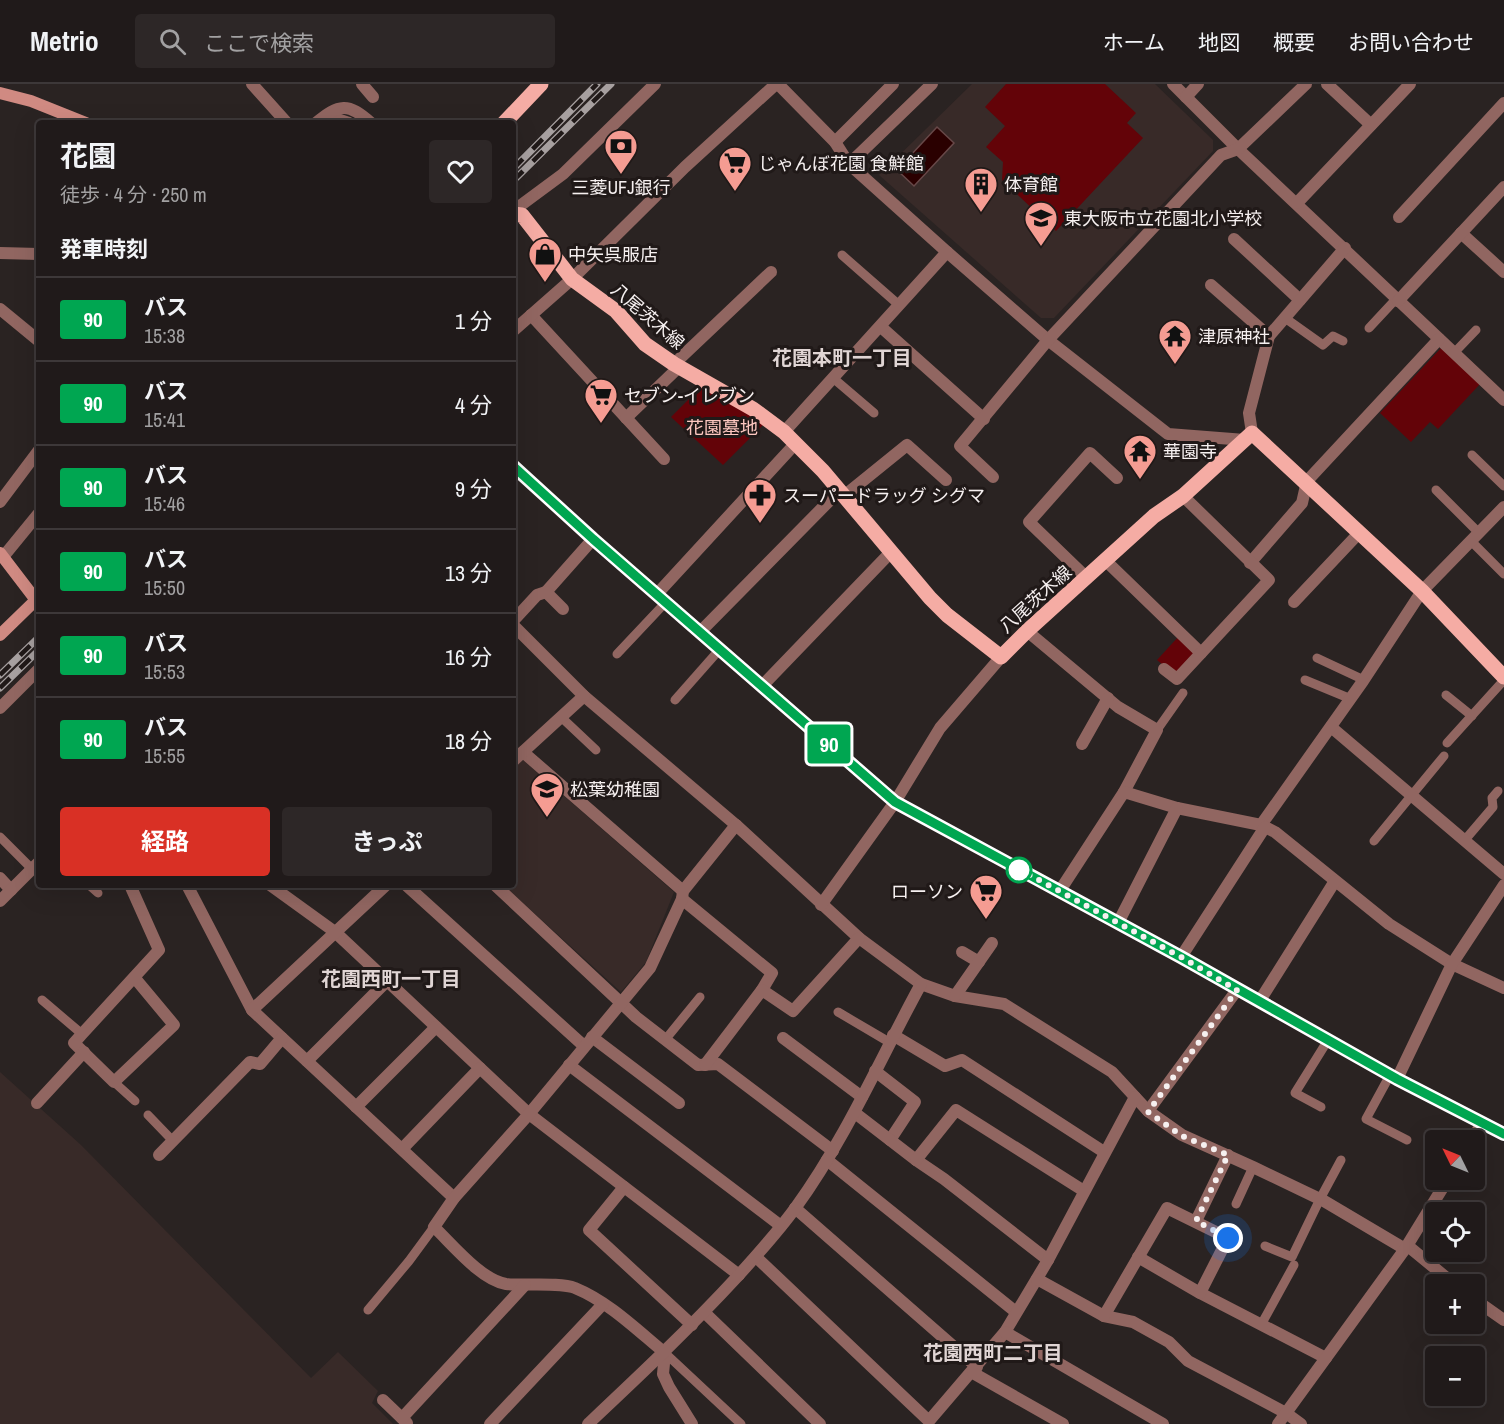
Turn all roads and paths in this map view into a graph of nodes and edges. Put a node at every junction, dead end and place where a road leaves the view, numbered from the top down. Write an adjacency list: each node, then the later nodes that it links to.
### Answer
1 (252, 84): 18 (street)
2 (362, 84): 14 (street)
3 (541, 84): 21 (main road)
4 (655, 84): 28 (street)
5 (777, 84): 23 (street); 40 (street)
6 (893, 84): 23 (street)
7 (932, 84): 25 (street)
8 (1173, 84): 15 (street)
9 (1198, 84): 15 (street)
10 (1306, 84): 24 (street)
11 (1328, 84): 22 (street)
12 (1410, 84): 22 (street)
13 (0, 93): 17 (street)
14 (373, 97)
15 (1186, 97): 24 (street)
16 (1504, 103): 30 (street)
17 (78, 120)
18 (284, 120)
19 (320, 120): 20 (street)
20 (368, 120)
21 (507, 120)
22 (1371, 125): 27 (street)
23 (835, 142): 25 (street)
24 (1238, 149): 27 (street); 55 (street)
25 (849, 164): 34 (street)
26 (1504, 187): 31 (street)
27 (1297, 203): 33 (street)
28 (516, 210)
29 (516, 213): 40 (main road, 八尾茨木線)
30 (1399, 217)
31 (1461, 233): 39 (street); 43 (street)
32 (1234, 239): 42 (street)
33 (1345, 248): 42 (street); 43 (street)
34 (947, 252): 44 (street); 55 (street)
35 (0, 254): 36 (street)
36 (36, 254)
37 (842, 255): 44 (lane)
38 (771, 272): 58 (street)
39 (1504, 272)
40 (572, 279): 46 (street); 58 (main road, 八尾茨木線)
41 (1212, 285): 52 (street)
42 (1300, 300): 47 (street)
43 (1397, 300): 49 (lane); 54 (street)
44 (899, 305): 48 (street)
45 (0, 309): 53 (street)
46 (531, 315): 50 (street); 62 (street)
47 (1285, 318): 52 (street); 56 (lane)
48 (880, 327): 59 (street); 63 (street)
49 (1369, 328)
50 (516, 329)
51 (1476, 330): 57 (lane)
52 (1269, 336): 65 (street)
53 (36, 339)
54 (1439, 339): 57 (street); 74 (street)
55 (1048, 340): 63 (street); 65 (street)
56 (1343, 341)
57 (1454, 353): 60 (street)
58 (676, 366): 62 (street); 64 (main road, 八尾茨木線)
59 (833, 378): 61 (lane); 64 (street)
60 (1502, 393)
61 (874, 413)
62 (626, 418): 69 (street)
63 (984, 419): 71 (street)
64 (784, 432): 66 (main road, 八尾茨木線)
65 (1249, 436): 74 (main road); 78 (main road, 八尾茨木線)
66 (795, 444): 77 (main road, 八尾茨木線); 94 (street)
67 (36, 454): 79 (street)
68 (1472, 455): 75 (lane)
69 (664, 459)
70 (516, 469): 84 (street)
71 (993, 477)
72 (1117, 478): 90 (street)
73 (946, 480): 77 (street)
74 (1307, 482): 82 (main road); 88 (street)
75 (1504, 486)
76 (1436, 490): 83 (lane)
77 (842, 493): 85 (main road, 八尾茨木線); 101 (street)
78 (1183, 496): 87 (main road, 八尾茨木線); 88 (street)
79 (0, 502)
80 (1504, 507): 83 (street)
81 (36, 516): 86 (street)
82 (1360, 532): 91 (main road); 96 (street)
83 (1475, 537): 89 (lane); 91 (street)
84 (593, 539): 92 (street); 94 (street)
85 (891, 552): 106 (main road, 八尾茨木線); 113 (street)
86 (1, 555): 93 (street)
87 (1106, 561): 90 (main road, 八尾茨木線); 104 (street)
88 (1250, 563): 104 (street)
89 (1504, 574)
90 (1087, 578): 100 (main road, 八尾茨木線)
91 (1422, 591): 110 (main road); 112 (street)
92 (546, 592): 97 (street); 98 (street)
93 (36, 598)
94 (661, 598): 101 (street); 105 (lane)
95 (36, 602): 102 (street)
96 (1294, 602)
97 (563, 609)
98 (516, 620)
99 (516, 626): 116 (street)
100 (1027, 631): 106 (main road, 八尾茨木線); 117 (street)
101 (700, 632): 103 (street)
102 (0, 635)
103 (720, 649): 113 (street); 119 (lane)
104 (1201, 653): 108 (street)
105 (617, 654)
106 (1001, 657): 133 (street)
107 (1317, 658): 112 (lane)
108 (1164, 669)
109 (36, 672): 120 (street)
110 (1504, 679): 121 (lane)
111 (1305, 680): 118 (lane)
112 (1364, 680): 118 (street)
113 (762, 686): 133 (street)
114 (1183, 693): 124 (lane)
115 (1446, 694): 121 (lane)
116 (584, 696): 122 (street); 135 (street)
117 (1108, 698): 124 (street); 126 (street)
118 (1351, 699): 123 (street)
119 (675, 700)
120 (0, 708)
121 (1472, 716): 125 (lane)
122 (561, 717): 127 (lane); 129 (street)
123 (1331, 727): 132 (street); 136 (street)
124 (1157, 730): 131 (street)
125 (1447, 743)
126 (1082, 744)
127 (596, 750)
128 (1443, 756): 132 (lane)
129 (516, 757): 155 (street)
130 (1498, 791): 139 (lane)
131 (1124, 792): 134 (street); 153 (street)
132 (1411, 795): 138 (lane); 139 (street)
133 (895, 802): 153 (street); 157 (street)
134 (1178, 808): 136 (street); 158 (street)
135 (736, 825): 155 (street); 157 (street)
136 (1263, 826): 143 (street); 163 (street)
137 (0, 837): 140 (lane)
138 (1374, 841)
139 (1464, 841): 141 (street)
140 (35, 865): 152 (street)
141 (1504, 874)
142 (0, 878): 152 (street)
143 (1335, 881): 165 (street); 175 (street)
144 (92, 888): 154 (lane)
145 (131, 888): 166 (street)
146 (189, 888): 177 (street)
147 (280, 888): 159 (street)
148 (384, 888): 159 (street)
149 (409, 888): 186 (street)
150 (498, 888): 176 (street)
151 (1503, 888): 165 (street)
152 (11, 890): 156 (street)
153 (1059, 892): 158 (street)
154 (98, 893)
155 (682, 895): 170 (street); 176 (street)
156 (0, 901)
157 (821, 904): 160 (street)
158 (1118, 923): 163 (street)
159 (335, 932): 167 (street); 177 (street)
160 (859, 938): 168 (street); 170 (street)
161 (992, 943): 164 (street)
162 (962, 952): 164 (street)
163 (1181, 957): 171 (street)
164 (979, 962): 172 (street)
165 (1452, 964): 169 (street); 193 (street)
166 (134, 977): 180 (street); 194 (street)
167 (387, 981): 179 (street); 188 (street)
168 (921, 984): 172 (street); 183 (street)
169 (1504, 988)
170 (762, 990): 190 (street)
171 (1237, 990): 175 (street); 202 (street)
172 (955, 996): 196 (street)
173 (700, 997): 184 (lane)
174 (42, 1000): 180 (lane)
175 (1259, 1002): 185 (street)
176 (623, 1003): 184 (street); 186 (street)
177 (252, 1010): 181 (street)
178 (838, 1012): 183 (lane)
179 (436, 1027): 191 (street); 200 (street)
180 (82, 1034): 187 (street)
181 (282, 1038): 188 (street); 211 (street)
182 (783, 1038): 195 (street)
183 (891, 1039): 192 (street); 213 (street)
184 (665, 1040): 190 (street)
185 (1328, 1040): 193 (street); 201 (lane)
186 (588, 1042): 189 (street); 198 (street)
187 (84, 1052): 194 (street); 199 (street)
188 (307, 1061): 200 (street)
189 (569, 1065): 204 (street); 228 (street)
190 (705, 1065): 216 (street)
191 (480, 1068): 204 (street); 212 (street)
192 (874, 1071): 195 (street); 209 (street)
193 (1393, 1077): 206 (street); 210 (lane)
194 (114, 1082): 197 (lane)
195 (862, 1097): 203 (street)
196 (1135, 1097): 202 (street); 213 (street)
197 (135, 1101)
198 (679, 1102)
199 (37, 1103)
200 (356, 1107): 212 (street)
201 (1321, 1107)
202 (1148, 1112): 215 (street)
203 (855, 1113): 209 (street); 216 (street)
204 (530, 1114): 220 (street); 223 (street)
205 (148, 1115): 211 (lane)
206 (1482, 1124): 207 (street); 208 (street)
207 (1478, 1130)
208 (1504, 1134)
209 (890, 1140): 217 (street)
210 (1407, 1140)
211 (173, 1141): 214 (street)
212 (402, 1149): 223 (street)
213 (1104, 1152): 222 (street)
214 (159, 1155)
215 (1228, 1155): 219 (street); 227 (street)
216 (830, 1156): 226 (street); 244 (street)
217 (916, 1160): 222 (street); 234 (street)
218 (1341, 1160): 224 (lane)
219 (1253, 1167): 224 (street); 225 (lane)
220 (624, 1187): 237 (street); 248 (street)
221 (1441, 1190): 231 (street)
222 (1084, 1191): 234 (street)
223 (454, 1198): 229 (street)
224 (1320, 1199): 230 (lane); 231 (street)
225 (1236, 1204)
226 (795, 1208): 228 (street); 253 (street)
227 (1196, 1221): 233 (street); 240 (street)
228 (781, 1226): 232 (street)
229 (434, 1227): 239 (street); 243 (lane)
230 (1265, 1246)
231 (1406, 1247): 236 (street); 252 (street)
232 (756, 1257): 237 (street); 258 (street)
233 (1138, 1257): 240 (street); 246 (street)
234 (1048, 1260): 238 (street)
235 (1294, 1265): 249 (lane)
236 (1441, 1274)
237 (739, 1275): 245 (street)
238 (1037, 1279): 244 (street); 246 (street)
239 (525, 1285): 241 (street); 257 (street)
240 (1200, 1293): 249 (street)
241 (603, 1304): 251 (street); 259 (street)
242 (1485, 1307): 247 (street)
243 (368, 1310)
244 (1016, 1312): 250 (street)
245 (705, 1313): 248 (street); 263 (street)
246 (1104, 1316): 255 (street)
247 (1504, 1320)
248 (692, 1325): 251 (street)
249 (1261, 1325): 252 (street)
250 (1005, 1332): 253 (street); 265 (street)
251 (665, 1353): 260 (street); 261 (street); 262 (lane)
252 (1326, 1358): 255 (street)
253 (975, 1370): 256 (street); 258 (street)
254 (383, 1400): 257 (street)
255 (1286, 1413): 266 (street); 267 (street)
256 (1043, 1419): 264 (street)
257 (405, 1421)
258 (928, 1422)
259 (490, 1424)
260 (589, 1424)
261 (692, 1424)
262 (741, 1424)
263 (820, 1424)
264 (1063, 1424)
265 (1163, 1424)
266 (1278, 1424)
267 (1301, 1424)

